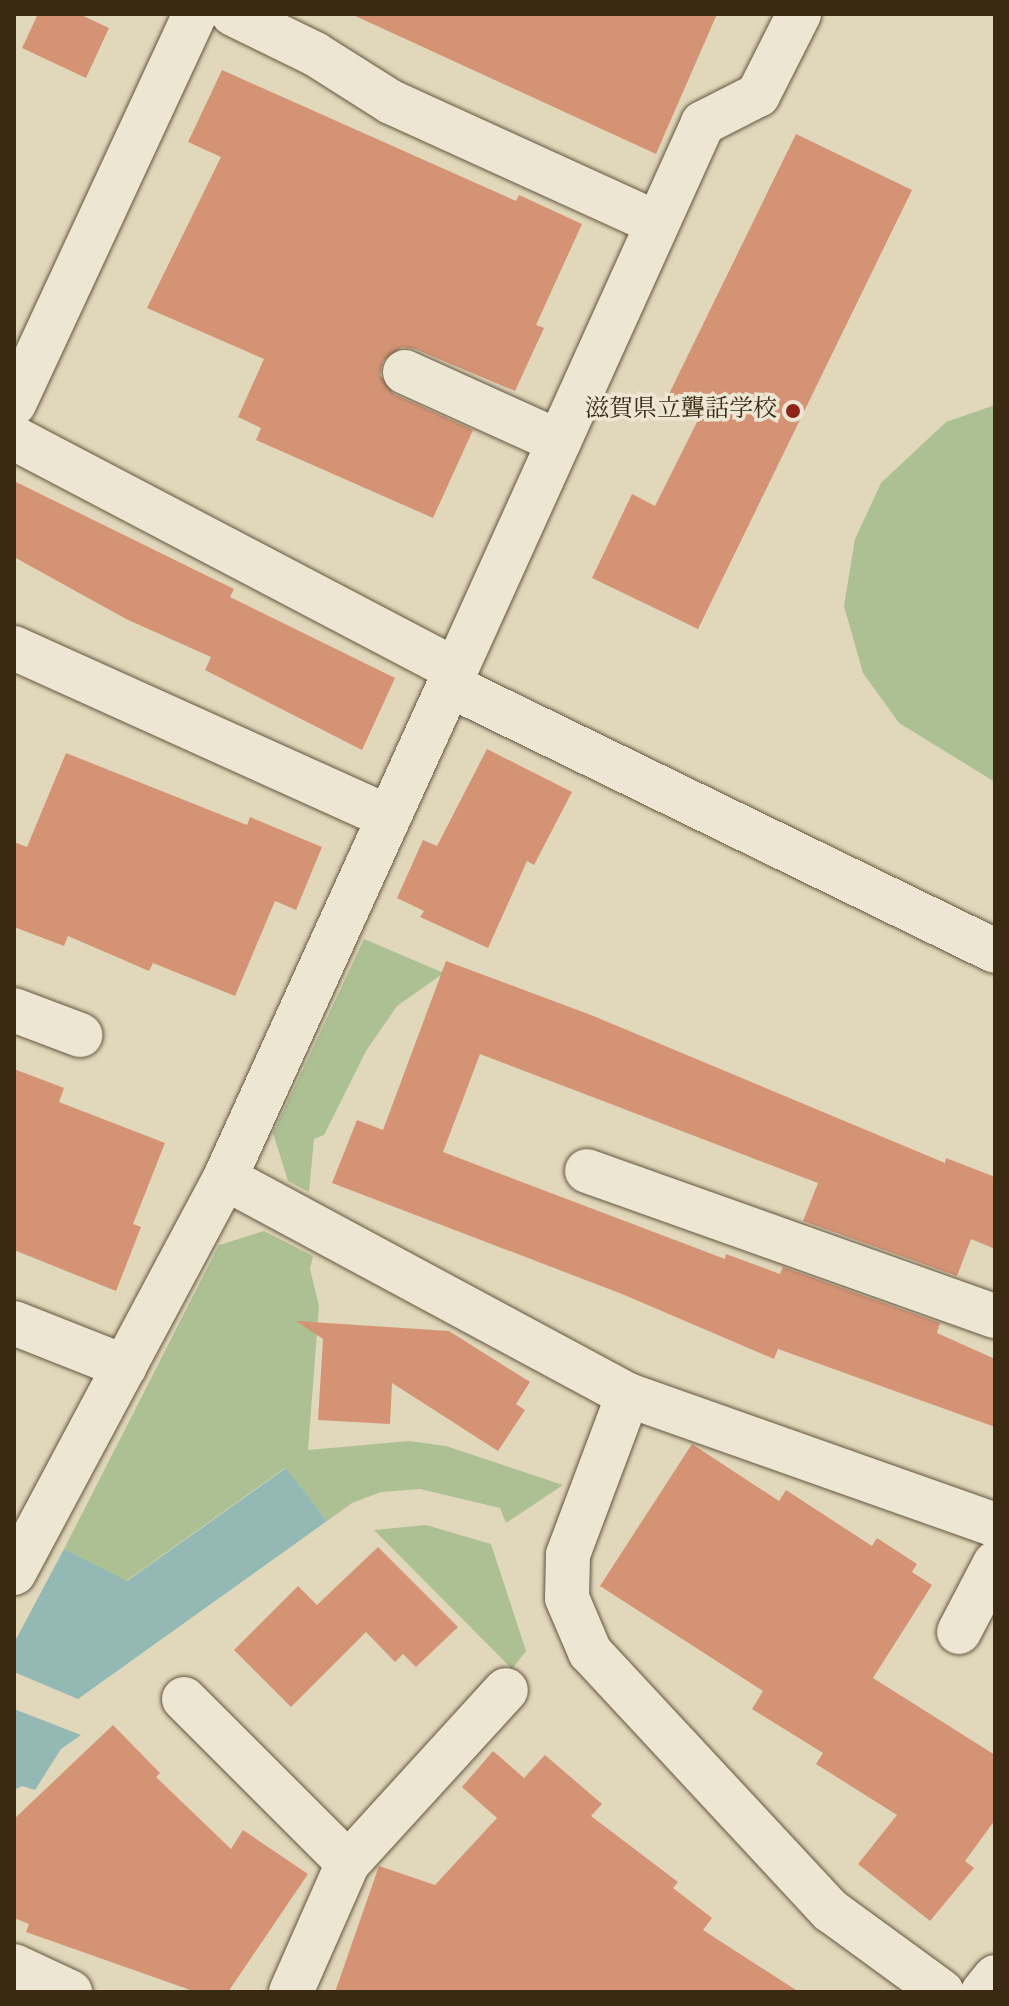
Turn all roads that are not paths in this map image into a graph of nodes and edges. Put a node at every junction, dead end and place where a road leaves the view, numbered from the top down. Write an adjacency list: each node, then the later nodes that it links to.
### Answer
1 (195, 14): 6 (street)
2 (233, 14): 4 (street)
3 (799, 14): 4 (street)
4 (656, 223): 8 (street)
5 (405, 372): 8 (street)
6 (14, 404)
7 (14, 438): 10 (street)
8 (559, 442): 10 (street)
9 (14, 648): 11 (street)
10 (452, 677): 11 (street); 12 (street)
11 (389, 817): 16 (street)
12 (995, 951)
13 (14, 1010): 14 (street)
14 (80, 1035)
15 (587, 1171): 17 (street)
16 (225, 1178): 19 (street); 20 (street)
17 (995, 1316)
18 (14, 1323): 19 (street)
19 (125, 1367): 23 (street)
20 (628, 1395): 21 (street); 32 (street)
21 (995, 1525)
22 (995, 1563): 24 (street)
23 (14, 1573)
24 (959, 1632)
25 (506, 1690): 27 (street)
26 (184, 1699): 27 (street)
27 (348, 1863): 31 (street)
28 (14, 1966): 30 (street)
29 (995, 1977): 33 (street)
30 (70, 1992)
31 (291, 1992)
32 (942, 1992)
33 (983, 1992)

